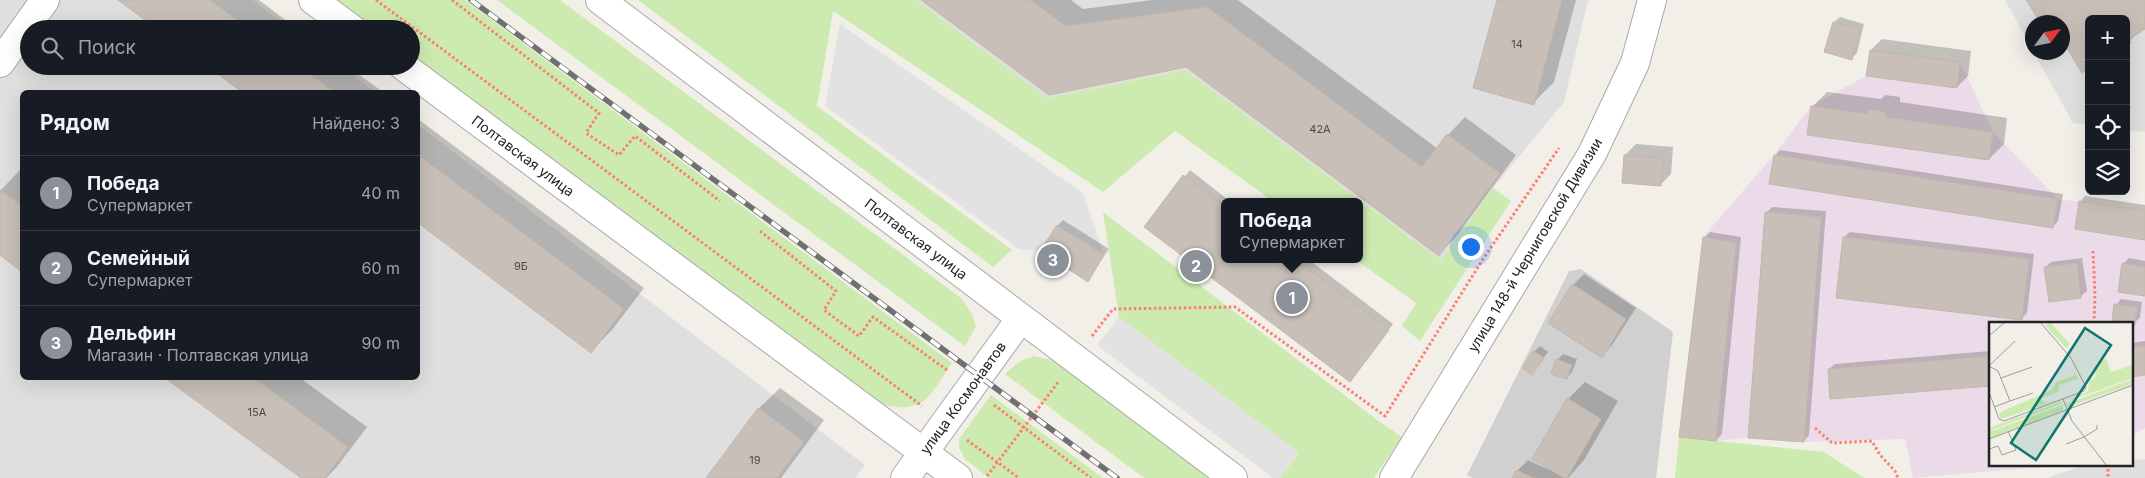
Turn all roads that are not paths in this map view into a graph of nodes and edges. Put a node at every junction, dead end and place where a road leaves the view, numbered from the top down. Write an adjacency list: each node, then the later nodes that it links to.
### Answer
1 (45, 0): 5 (street)
2 (313, 0): 6 (street)
3 (600, 0): 10 (street, Полтавская улица)
4 (1652, 0): 15 (street, улица 148-й Черниговской Дивизии)
5 (31, 20)
6 (340, 20)
7 (20, 35): 8 (street)
8 (0, 63)
9 (414, 75): 11 (street, Полтавская улица)
10 (1021, 318): 11 (street, улица Космонавтов); 14 (street, Полтавская улица)
11 (924, 452): 12 (street, улица Космонавтов); 13 (street, Полтавская улица)
12 (905, 478)
13 (958, 478)
14 (1233, 478)
15 (1394, 478)

